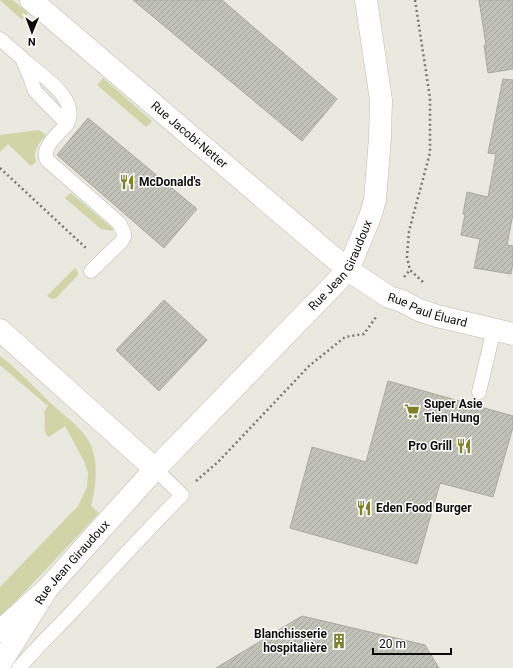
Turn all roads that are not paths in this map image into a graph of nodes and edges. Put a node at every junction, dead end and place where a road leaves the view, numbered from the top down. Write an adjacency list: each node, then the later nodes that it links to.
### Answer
1 (31, 0): 6 (main road, Rue Jacobi-Netter)
2 (366, 0): 6 (main road, Rue Jean Giraudoux)
3 (0, 39): 4 (lane)
4 (22, 58): 5 (lane); 5 (lane)
5 (67, 124): 7 (lane)
6 (348, 270): 9 (main road, Rue Paul Éluard); 11 (main road, Rue Jean Giraudoux)
7 (91, 271)
8 (0, 330): 11 (main road)
9 (503, 332): 10 (lane)
10 (479, 392)
11 (155, 469): 12 (main road, Rue Jean Giraudoux); 15 (lane)
12 (47, 589): 13 (main road); 14 (main road, Rue Jean Giraudoux)
13 (0, 631)
14 (0, 664)
15 (19, 668)

